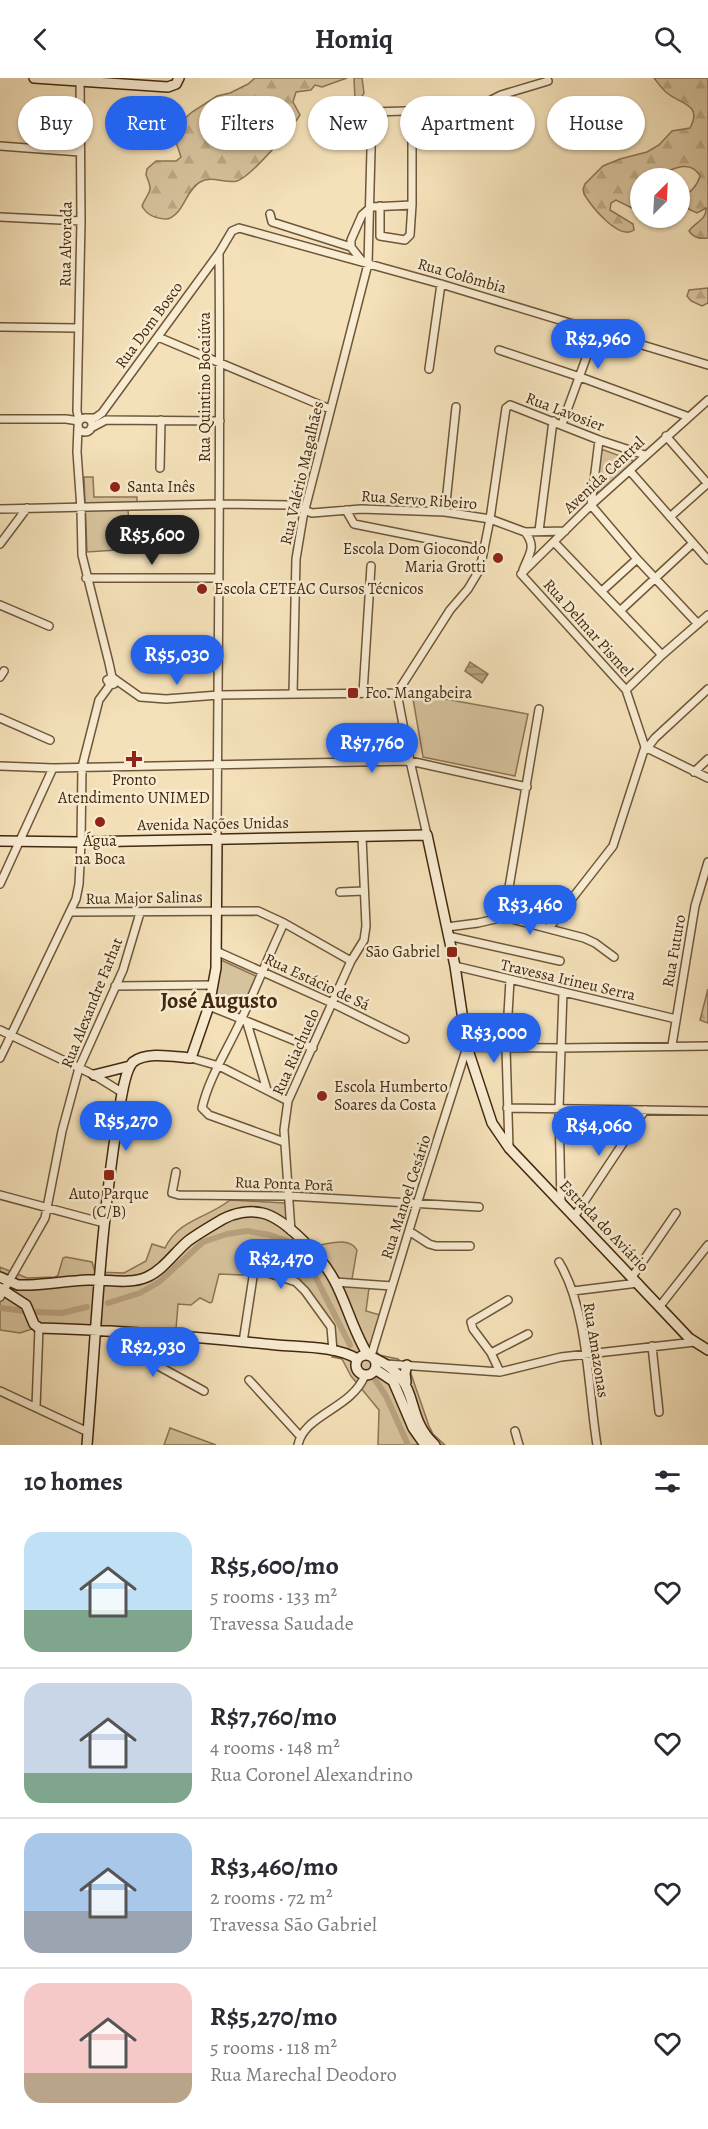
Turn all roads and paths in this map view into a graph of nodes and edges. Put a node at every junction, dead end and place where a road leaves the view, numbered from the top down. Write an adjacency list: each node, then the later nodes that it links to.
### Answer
1 (34, 78): 2 (street)
2 (80, 80): 3 (street); 9 (street, Rua Alvorada)
3 (177, 81)
4 (548, 81): 5 (street)
5 (499, 96)
6 (400, 111): 12 (street, Rua Valério Magalhães)
7 (0, 146): 9 (street)
8 (412, 150): 11 (street)
9 (80, 152): 15 (street, Rua Alvorada)
10 (380, 206): 11 (street); 11 (street); 12 (street)
11 (412, 206)
12 (371, 207): 16 (street); 18 (street, Rua Valério Magalhães)
13 (270, 214): 16 (street)
14 (0, 217): 15 (street)
15 (81, 221): 21 (street, Rua Alvorada)
16 (351, 247): 18 (street)
17 (219, 253): 18 (street, Rua Colômbia); 23 (street, Rua Dom Bosco); 25 (street, Rua Quintino Bocaiúva)
18 (365, 262): 19 (street, Rua Colômbia); 31 (street, Rua Valério Magalhães)
19 (441, 284): 22 (street, Rua Colômbia); 27 (street)
20 (0, 327): 21 (street)
21 (78, 328): 36 (street, Rua Alvorada)
22 (596, 331): 26 (street, Rua Colômbia); 28 (street)
23 (158, 337): 25 (street); 32 (street, Rua Dom Bosco)
24 (499, 350): 28 (street)
25 (220, 362): 31 (street); 37 (street, Rua Quintino Bocaiúva)
26 (708, 365)
27 (429, 369)
28 (580, 377): 33 (street); 39 (street)
29 (707, 404): 33 (street, Avenida Central)
30 (456, 407): 55 (street)
31 (330, 409): 54 (street, Rua Valério Magalhães)
32 (103, 417): 35 (street); 36 (street); 40 (street)
33 (689, 417): 41 (street, Avenida Central)
34 (0, 419): 36 (street)
35 (161, 420): 37 (street); 45 (street)
36 (81, 421): 40 (street, Rua Alvorada); 40 (street, Rua Alvorada); 43 (street)
37 (220, 421): 48 (street, Rua Quintino Bocaiúva)
38 (553, 421): 39 (street, Rua Lavosier); 57 (street, Rua Lavosier); 58 (street)
39 (562, 424): 42 (street, Rua Lavosier)
40 (90, 429): 43 (street)
41 (666, 436): 44 (street, Avenida Central); 47 (street)
42 (599, 440): 44 (street, Rua Lavosier); 49 (street)
43 (77, 452): 51 (street)
44 (645, 455): 46 (street, Avenida Central)
45 (160, 468)
46 (630, 471): 49 (street, Avenida Central); 56 (street)
47 (708, 484): 56 (street)
48 (221, 504): 51 (street, Rua Servo Ribeiro); 54 (street, Rua Servo Ribeiro); 72 (street, Rua Quintino Bocaiúva)
49 (591, 505): 59 (street, Avenida Central); 67 (street)
50 (27, 508): 51 (street, Rua Servo Ribeiro); 52 (street, Rua Servo Ribeiro); 63 (street)
51 (81, 508): 71 (street)
52 (0, 509)
53 (346, 510): 54 (street, Rua Servo Ribeiro); 55 (street, Rua Servo Ribeiro); 65 (street)
54 (306, 511): 86 (street, Rua Valério Magalhães)
55 (445, 512): 57 (street, Rua Servo Ribeiro)
56 (670, 516): 62 (street)
57 (490, 519): 60 (street, Rua Servo Ribeiro); 65 (street)
58 (539, 531): 59 (street, Rua Servo Ribeiro); 60 (street, Rua Servo Ribeiro)
59 (565, 531): 61 (street, Avenida Central)
60 (525, 532): 64 (street)
61 (554, 542): 66 (street, Avenida Central); 74 (street)
62 (693, 543): 68 (street); 73 (street)
63 (0, 544)
64 (532, 548): 66 (street); 70 (street, Rua Delmar Pismel)
65 (484, 550): 85 (street)
66 (542, 554): 70 (street, Avenida Central)
67 (637, 559): 73 (street); 74 (street)
68 (708, 561)
69 (370, 566): 84 (street)
70 (521, 574): 83 (street, Rua Delmar Pismel)
71 (86, 578): 72 (street); 81 (street)
72 (218, 578): 87 (street, Rua Quintino Bocaiúva)
73 (656, 579): 76 (street); 78 (street)
74 (602, 591): 76 (street)
75 (0, 605): 79 (street)
76 (621, 610): 80 (street)
77 (708, 615): 78 (street)
78 (698, 624): 80 (street)
79 (49, 626)
80 (662, 655): 83 (street)
81 (111, 681): 87 (street); 96 (street)
82 (708, 689): 91 (street)
83 (627, 690): 91 (street, Rua Delmar Pismel)
84 (363, 693): 85 (street); 86 (street)
85 (398, 693): 93 (street, Estrada do Aviário)
86 (293, 694): 87 (street)
87 (219, 695): 95 (street, Rua Quintino Bocaiúva)
88 (539, 709): 100 (street)
89 (0, 718): 90 (street)
90 (50, 740)
91 (647, 747): 98 (street); 116 (street)
92 (708, 759): 98 (street)
93 (410, 761): 95 (street); 100 (street); 101 (street, Estrada do Aviário)
94 (0, 766): 97 (street)
95 (218, 766): 96 (street); 103 (street, Rua Quintino Bocaiúva)
96 (82, 767): 97 (street); 106 (street)
97 (53, 768): 105 (street)
98 (694, 772): 99 (street)
99 (708, 778)
100 (527, 787): 114 (street)
101 (428, 835): 102 (street, Avenida Nações Unidas); 117 (street, Estrada do Aviário)
102 (362, 837): 103 (street, Avenida Nações Unidas); 109 (street, Rua Riachuelo)
103 (217, 839): 106 (street, Avenida Nações Unidas); 111 (street, Rua Quintino Bocaiúva)
104 (0, 841): 105 (street, Avenida Nações Unidas)
105 (20, 841): 106 (street, Avenida Nações Unidas); 108 (street)
106 (81, 842): 112 (street)
107 (708, 862): 130 (street, Rua Futuro)
108 (0, 884)
109 (364, 891): 110 (street); 120 (street, Rua Riachuelo)
110 (340, 892)
111 (217, 910): 113 (street, Rua Major Salinas); 115 (street, Rua Major Salinas); 118 (street, Rua Quintino Bocaiúva)
112 (71, 912): 113 (street, Rua Major Salinas); 133 (street)
113 (140, 913): 126 (street, Rua Alexandre Farhat)
114 (504, 917): 116 (street); 117 (street)
115 (284, 923): 120 (street, Rua Major Salinas); 123 (street)
116 (549, 928): 119 (street)
117 (447, 932): 121 (street); 122 (street, Estrada do Aviário)
118 (216, 951): 123 (street, Rua Estácio de Sá); 125 (street, Rua Quintino Bocaiúva)
119 (614, 957)
120 (351, 961): 128 (street, Rua Riachuelo)
121 (560, 961)
122 (455, 966): 124 (street, Travessa Irineu Serra); 137 (street, Estrada do Aviário)
123 (261, 971): 128 (street, Rua Estácio de Sá); 131 (street)
124 (510, 980): 127 (street, Travessa Irineu Serra); 139 (street)
125 (213, 985): 126 (street); 129 (street, Rua Quintino Bocaiúva)
126 (115, 986): 145 (street, Rua Alexandre Farhat)
127 (562, 992): 130 (street, Travessa Irineu Serra); 140 (street)
128 (332, 1003): 134 (street, Rua Estácio de Sá); 138 (street, Rua Riachuelo)
129 (209, 1006): 131 (street); 142 (street, Rua Quintino Bocaiúva)
130 (676, 1019): 135 (street, Rua Futuro)
131 (244, 1021): 138 (street); 144 (street); 147 (street)
132 (0, 1030): 133 (street)
133 (11, 1035): 141 (street); 145 (street)
134 (405, 1038)
135 (672, 1045): 136 (street); 140 (street)
136 (708, 1046)
137 (467, 1047): 139 (street); 155 (street, Estrada do Aviário); 160 (street, Rua Manoel Cesário)
138 (313, 1048): 149 (street, Rua Riachuelo)
139 (506, 1048): 140 (street); 150 (street)
140 (560, 1048): 151 (street)
141 (0, 1058)
142 (191, 1058): 143 (street); 144 (street)
143 (130, 1066): 146 (street); 148 (street)
144 (219, 1066): 147 (street); 154 (street)
145 (79, 1068): 146 (street); 162 (street, Rua Alexandre Farhat)
146 (94, 1075): 148 (street)
147 (267, 1090): 149 (street)
148 (123, 1093): 165 (street)
149 (288, 1101): 154 (street, Rua Riachuelo)
150 (507, 1108): 151 (street); 155 (street)
151 (559, 1108): 152 (street); 159 (street)
152 (645, 1110): 153 (street); 164 (street)
153 (708, 1111)
154 (284, 1142): 158 (street, Rua Riachuelo)
155 (509, 1148): 159 (street, Estrada do Aviário)
156 (176, 1172): 158 (street, Rua Ponta Porã)
157 (0, 1196): 162 (street)
158 (289, 1196): 160 (street, Rua Ponta Porã); 166 (street, Rua Riachuelo)
159 (561, 1203): 164 (street, Estrada do Aviário)
160 (417, 1204): 161 (street, Rua Ponta Porã); 167 (street, Rua Manoel Cesário)
161 (480, 1207)
162 (47, 1209): 165 (street); 176 (street, Rua Alexandre Farhat)
163 (676, 1213): 173 (street)
164 (574, 1217): 173 (street, Estrada do Aviário)
165 (104, 1223): 172 (street)
166 (291, 1231): 172 (street); 174 (street)
167 (409, 1231): 169 (street); 175 (street, Rua Manoel Cesário)
168 (708, 1245): 179 (street)
169 (470, 1246)
170 (559, 1262): 177 (street, Rua Amazonas)
171 (0, 1277): 176 (street)
172 (99, 1280): 176 (street); 181 (street)
173 (635, 1280): 177 (street); 179 (street, Estrada do Aviário)
174 (335, 1282): 175 (street); 191 (street)
175 (392, 1286): 191 (street, Rua Manoel Cesário)
176 (3, 1289): 180 (street)
177 (573, 1291): 190 (street, Rua Amazonas)
178 (508, 1300): 189 (street)
179 (660, 1306): 185 (street, Estrada do Aviário)
180 (39, 1328): 181 (street); 202 (street)
181 (94, 1329): 182 (street); 205 (street)
182 (148, 1334): 184 (street); 201 (street)
183 (528, 1334): 189 (street)
184 (243, 1342): 188 (street); 188 (street)
185 (695, 1342): 186 (street); 187 (street, Estrada do Aviário)
186 (652, 1346): 190 (street); 203 (street)
187 (708, 1350)
188 (333, 1351): 192 (street)
189 (491, 1353): 196 (street)
190 (585, 1354): 196 (street); 207 (street, Rua Amazonas)
191 (371, 1356): 192 (street); 193 (street); 195 (street)
192 (357, 1359): 197 (street)
193 (386, 1364): 194 (street); 195 (street); 199 (street)
194 (407, 1365): 196 (street); 199 (street)
195 (375, 1369): 197 (street); 210 (street)
196 (501, 1372)
197 (365, 1376): 206 (street)
198 (249, 1380): 206 (street)
199 (407, 1384): 211 (street)
200 (0, 1390): 202 (street)
201 (204, 1391)
202 (36, 1407): 205 (street)
203 (659, 1412)
204 (515, 1431): 212 (street)
205 (88, 1432): 208 (street)
206 (300, 1436): 209 (street)
207 (594, 1444)
208 (87, 1445)
209 (298, 1445)
210 (424, 1445)
211 (435, 1445)
212 (519, 1445)

